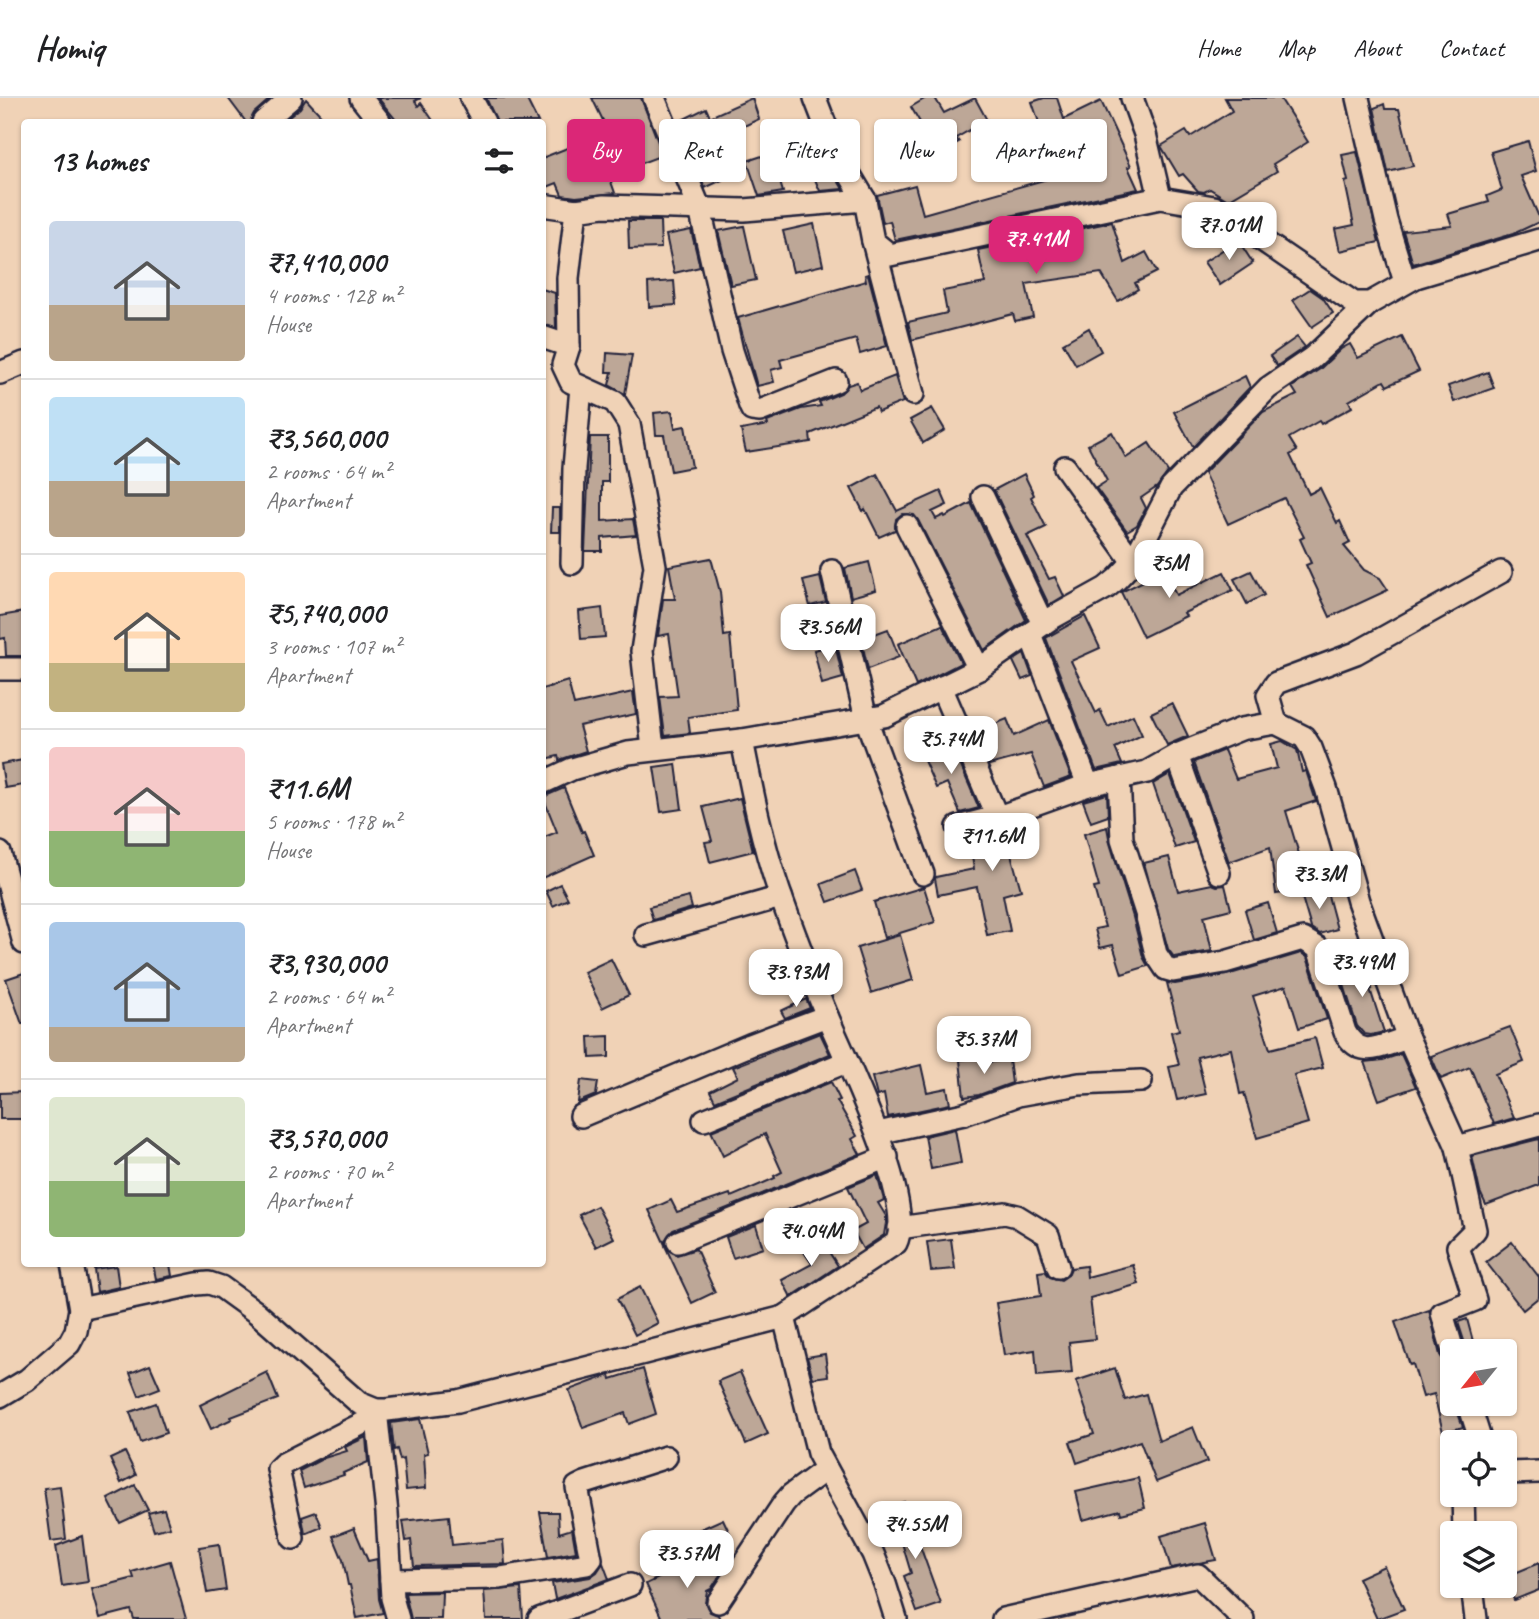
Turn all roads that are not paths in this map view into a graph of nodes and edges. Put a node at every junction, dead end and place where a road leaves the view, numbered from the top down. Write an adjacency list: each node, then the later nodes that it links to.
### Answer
1 (291, 98): 8 (street)
2 (361, 98): 9 (street)
3 (471, 98): 10 (street)
4 (654, 98): 14 (street)
5 (815, 98): 12 (street)
6 (1132, 98): 11 (street)
7 (1360, 99): 18 (street)
8 (266, 119)
9 (378, 119)
10 (482, 119)
11 (1160, 198): 17 (street); 19 (street)
12 (865, 200): 14 (street); 17 (street)
13 (546, 206): 15 (street)
14 (700, 209): 15 (street); 24 (street)
15 (576, 210): 21 (street)
16 (1539, 240): 18 (street)
17 (873, 242): 26 (street)
18 (1405, 282): 19 (street)
19 (1370, 303): 30 (street)
20 (546, 338): 21 (street)
21 (569, 346): 25 (street)
22 (21, 364): 23 (street)
23 (0, 373)
24 (836, 382)
25 (581, 387): 31 (street); 42 (street)
26 (913, 394)
27 (1065, 467): 30 (street)
28 (983, 497): 34 (street)
29 (907, 526): 37 (street)
30 (1133, 562): 34 (street)
31 (572, 563)
32 (832, 571): 39 (street)
33 (1500, 572): 40 (street)
34 (1037, 629): 37 (street); 46 (street)
35 (0, 669): 36 (street)
36 (21, 669)
37 (979, 669): 38 (street)
38 (941, 687): 39 (street); 47 (street)
39 (866, 719): 41 (street); 51 (street)
40 (1276, 723): 43 (street); 56 (street)
41 (742, 740): 42 (street); 52 (street)
42 (653, 749): 45 (street)
43 (1177, 755): 44 (street); 50 (street)
44 (1119, 778): 46 (street); 56 (street)
45 (546, 781)
46 (1088, 785): 47 (street)
47 (997, 817): 48 (street)
48 (958, 827)
49 (0, 853): 53 (street)
50 (1219, 873)
51 (923, 874)
52 (781, 897): 54 (street); 55 (street)
53 (21, 932)
54 (646, 935)
55 (827, 1016): 57 (street); 59 (street)
56 (1408, 1038): 63 (street)
57 (846, 1062): 60 (street); 62 (street)
58 (1141, 1082): 62 (street)
59 (581, 1116)
60 (704, 1120)
61 (1539, 1125): 63 (street)
62 (878, 1133): 64 (street)
63 (1457, 1147): 71 (street)
64 (887, 1157): 65 (street); 66 (street)
65 (899, 1228): 68 (street); 70 (street)
66 (678, 1242)
67 (73, 1267): 69 (street)
68 (1058, 1267)
69 (80, 1309): 72 (street); 73 (street)
70 (784, 1317): 73 (street); 75 (street)
71 (1449, 1339)
72 (0, 1396)
73 (376, 1413): 78 (street); 79 (street)
74 (666, 1457): 79 (street)
75 (825, 1470): 82 (street); 85 (street)
76 (1539, 1472): 77 (street)
77 (1517, 1473)
78 (293, 1538)
79 (391, 1580): 83 (street)
80 (631, 1585): 84 (street)
81 (1473, 1598): 88 (street)
82 (718, 1602)
83 (398, 1619)
84 (538, 1619)
85 (895, 1619)
86 (1003, 1619): 87 (street)
87 (1243, 1619)
88 (1476, 1619)

